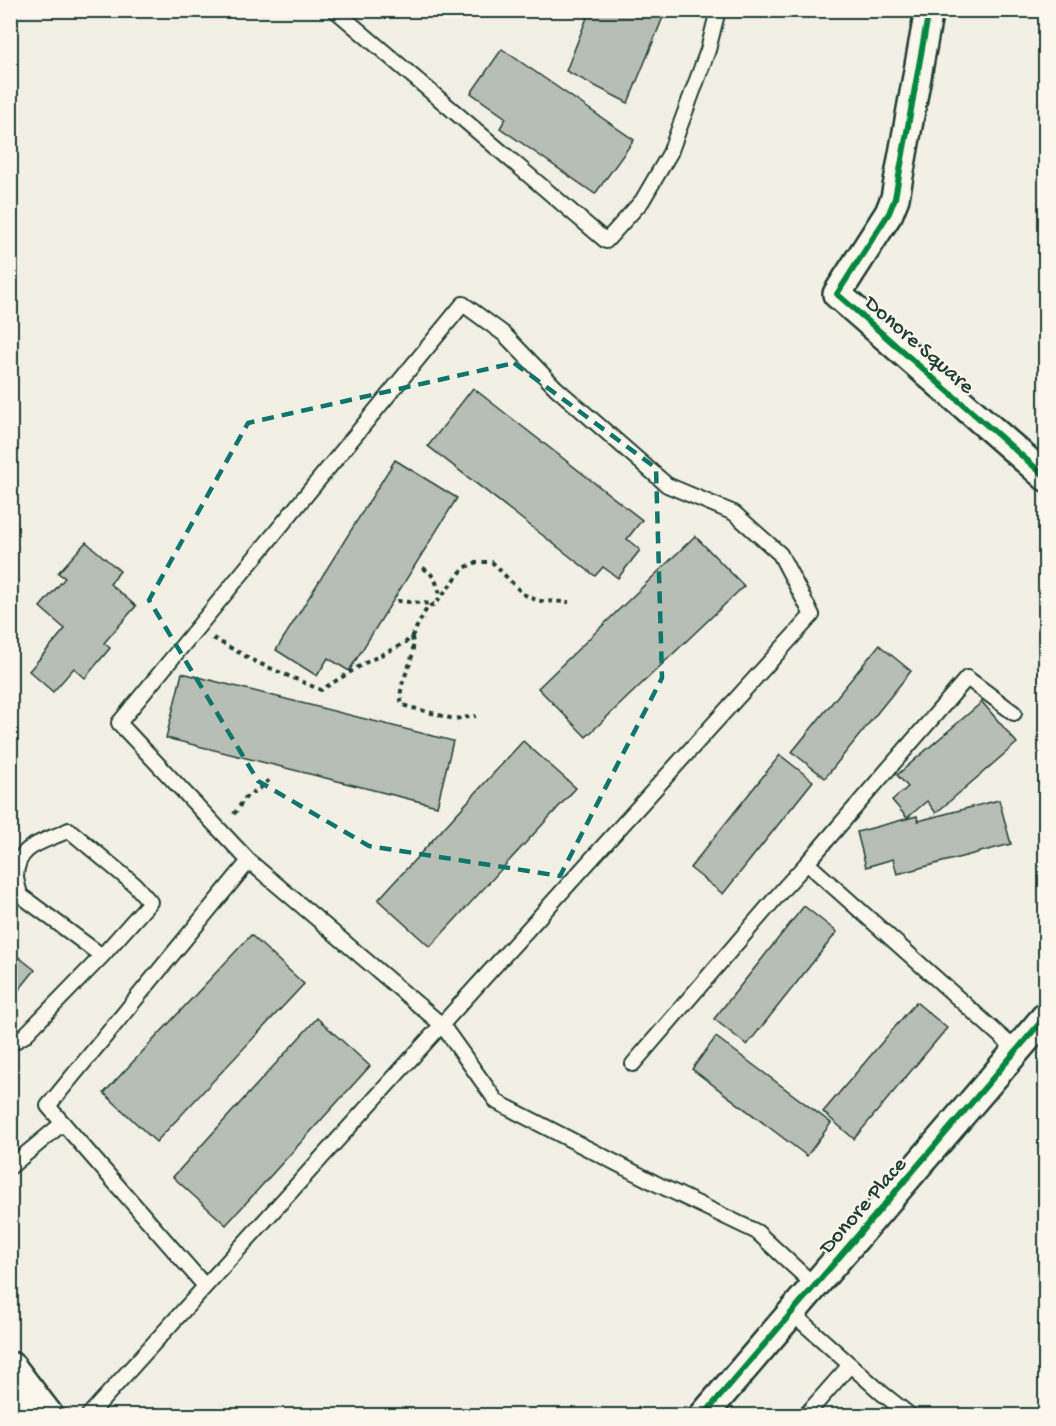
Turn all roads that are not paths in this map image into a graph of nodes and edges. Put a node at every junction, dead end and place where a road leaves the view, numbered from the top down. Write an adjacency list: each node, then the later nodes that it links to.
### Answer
1 (335, 10): 2 (lane)
2 (718, 10)
3 (929, 10): 4 (street, Donore Square)
4 (1046, 477)
5 (1014, 713): 7 (lane)
6 (249, 861): 10 (lane); 10 (lane); 14 (lane)
7 (807, 863): 12 (lane); 13 (lane)
8 (102, 956): 8 (lane); 11 (lane)
9 (1046, 1016): 12 (street, Donore Place)
10 (442, 1025): 16 (lane); 17 (lane)
11 (10, 1044)
12 (1016, 1050): 17 (street, Donore Place)
13 (633, 1064)
14 (63, 1123): 15 (lane); 16 (lane)
15 (10, 1167)
16 (205, 1286): 22 (lane)
17 (815, 1286): 18 (street, Donore Place)
18 (792, 1313): 19 (lane); 23 (street, Donore Place)
19 (850, 1365): 24 (lane); 25 (lane)
20 (10, 1369): 21 (main road)
21 (46, 1416)
22 (88, 1416)
23 (703, 1416)
24 (805, 1416)
25 (911, 1416)

